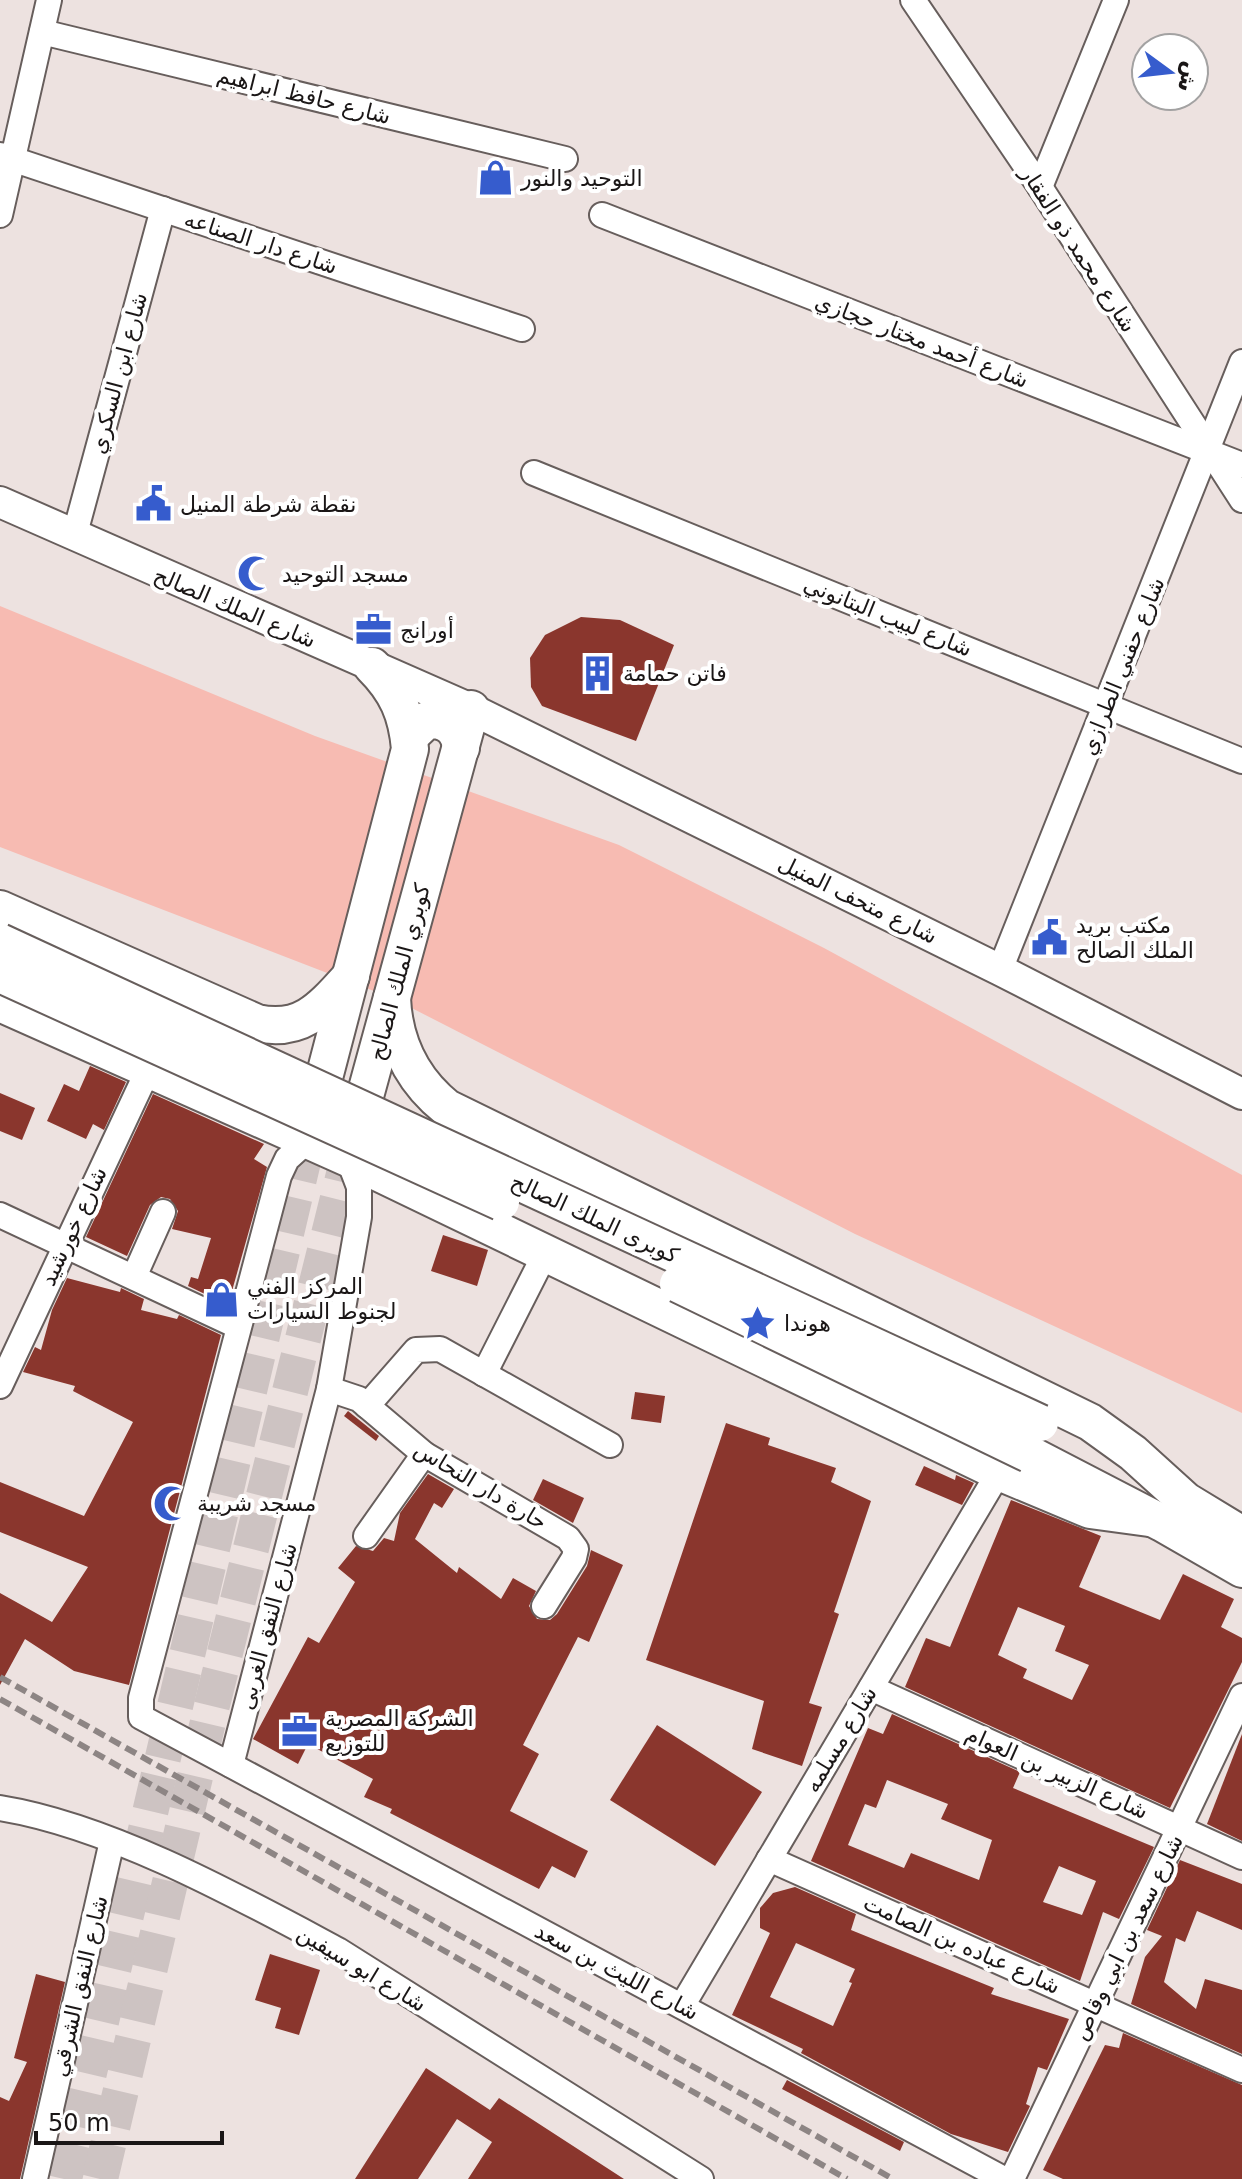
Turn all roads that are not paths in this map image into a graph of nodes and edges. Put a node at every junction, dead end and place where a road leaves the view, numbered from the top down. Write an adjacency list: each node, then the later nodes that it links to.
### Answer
1 (49, 0): 4 (street)
2 (913, 0): 7 (street, شارع محمد ذو الفقار)
3 (1116, 0): 7 (street)
4 (42, 32): 5 (street); 6 (street, شارع حافظ ابراهيم)
5 (7, 158): 8 (street, شارع دار الصناعه); 9 (street)
6 (565, 159)
7 (1040, 187): 13 (street, شارع محمد ذو الفقار)
8 (163, 209): 11 (street, شارع دار الصناعه); 18 (street, شارع ابن السكري)
9 (0, 215)
10 (602, 215): 13 (street, شارع أحمد مختار حجازي)
11 (522, 329)
12 (1242, 362): 13 (street, شارع حفني الطرازي)
13 (1210, 451): 14 (street, شارع أحمد مختار حجازي); 16 (street, شارع محمد ذو الفقار); 20 (street, شارع حفني الطرازي)
14 (1242, 465)
15 (534, 473): 20 (street, شارع لبيب البتانوني)
16 (1242, 500)
17 (0, 502): 18 (main road, شارع الملك الصالح)
18 (74, 537): 19 (main road, شارع الملك الصالح)
19 (372, 666): 21 (main road, شارع الملك الصالح); 23 (highway)
20 (1106, 705): 24 (street, شارع لبيب البتانوني); 27 (street, شارع حفني الطرازي)
21 (471, 709): 22 (highway, كوبري الملك الصالح); 27 (main road, شارع متحف المنيل)
22 (461, 748): 23 (highway); 31 (highway, كوبري الملك الصالح)
23 (408, 755): 29 (highway, كوبري الملك الصالح)
24 (1242, 761)
25 (0, 909): 30 (highway)
26 (0, 942): 52 (highway, كوبرى الملك الصالح, bridge)
27 (1000, 970): 34 (main road, شارع متحف المنيل)
28 (0, 974): 53 (highway, كوبرى الملك الصالح, bridge)
29 (352, 975): 30 (highway); 35 (highway, كوبري الملك الصالح)
30 (188, 993): 33 (highway)
31 (392, 998): 36 (highway); 37 (highway, كوبري الملك الصالح)
32 (0, 1003): 33 (highway)
33 (152, 1070): 35 (highway); 41 (street, شارع خورشيد)
34 (1242, 1094)
35 (308, 1140): 37 (highway); 44 (street)
36 (535, 1150): 40 (highway); 52 (highway)
37 (348, 1158): 40 (highway); 47 (street, شارع النفق الغربى)
38 (163, 1212): 43 (street)
39 (0, 1215): 41 (street)
40 (502, 1231): 42 (highway)
41 (64, 1245): 43 (street); 46 (street, شارع خورشيد)
42 (546, 1252): 45 (street); 51 (highway)
43 (134, 1277): 44 (street)
44 (237, 1326): 60 (street, شارع الليث بن سعد)
45 (484, 1374): 48 (street); 49 (street)
46 (0, 1386)
47 (329, 1389): 48 (street, حارة دار النحاس); 60 (street, شارع النفق الغربى)
48 (367, 1406): 50 (street, حارة دار النحاس)
49 (610, 1445)
50 (424, 1454): 55 (street); 57 (street, حارة دار النحاس)
51 (999, 1472): 53 (highway); 58 (street, شارع مسلمه)
52 (1186, 1501): 54 (highway)
53 (1149, 1518): 56 (highway, كوبرى الملك الصالح)
54 (1242, 1535)
55 (366, 1536)
56 (1242, 1569)
57 (544, 1606)
58 (871, 1688): 62 (street, شارع الزبير بن العوام); 65 (street, شارع مسلمه)
59 (1242, 1696): 62 (street, شارع سعد بن ابي وقاص)
60 (231, 1765): 67 (street, شارع الليث بن سعد)
61 (0, 1808): 63 (street, شارع ابو سيفين)
62 (1179, 1828): 64 (street, شارع الزبير بن العوام); 66 (street, شارع سعد بن ابي وقاص)
63 (112, 1841): 69 (street, شارع النفق الشرقي); 70 (street, شارع ابو سيفين)
64 (1242, 1857)
65 (769, 1859): 66 (street, شارع عباده بن الصامت); 67 (street, شارع مسلمه)
66 (1095, 2003): 68 (street, شارع عباده بن الصامت); 72 (street, شارع سعد بن ابي وقاص)
67 (682, 2006): 71 (street, شارع الليث بن سعد)
68 (1242, 2070)
69 (35, 2179)
70 (701, 2179)
71 (1004, 2179)
72 (1012, 2179)

